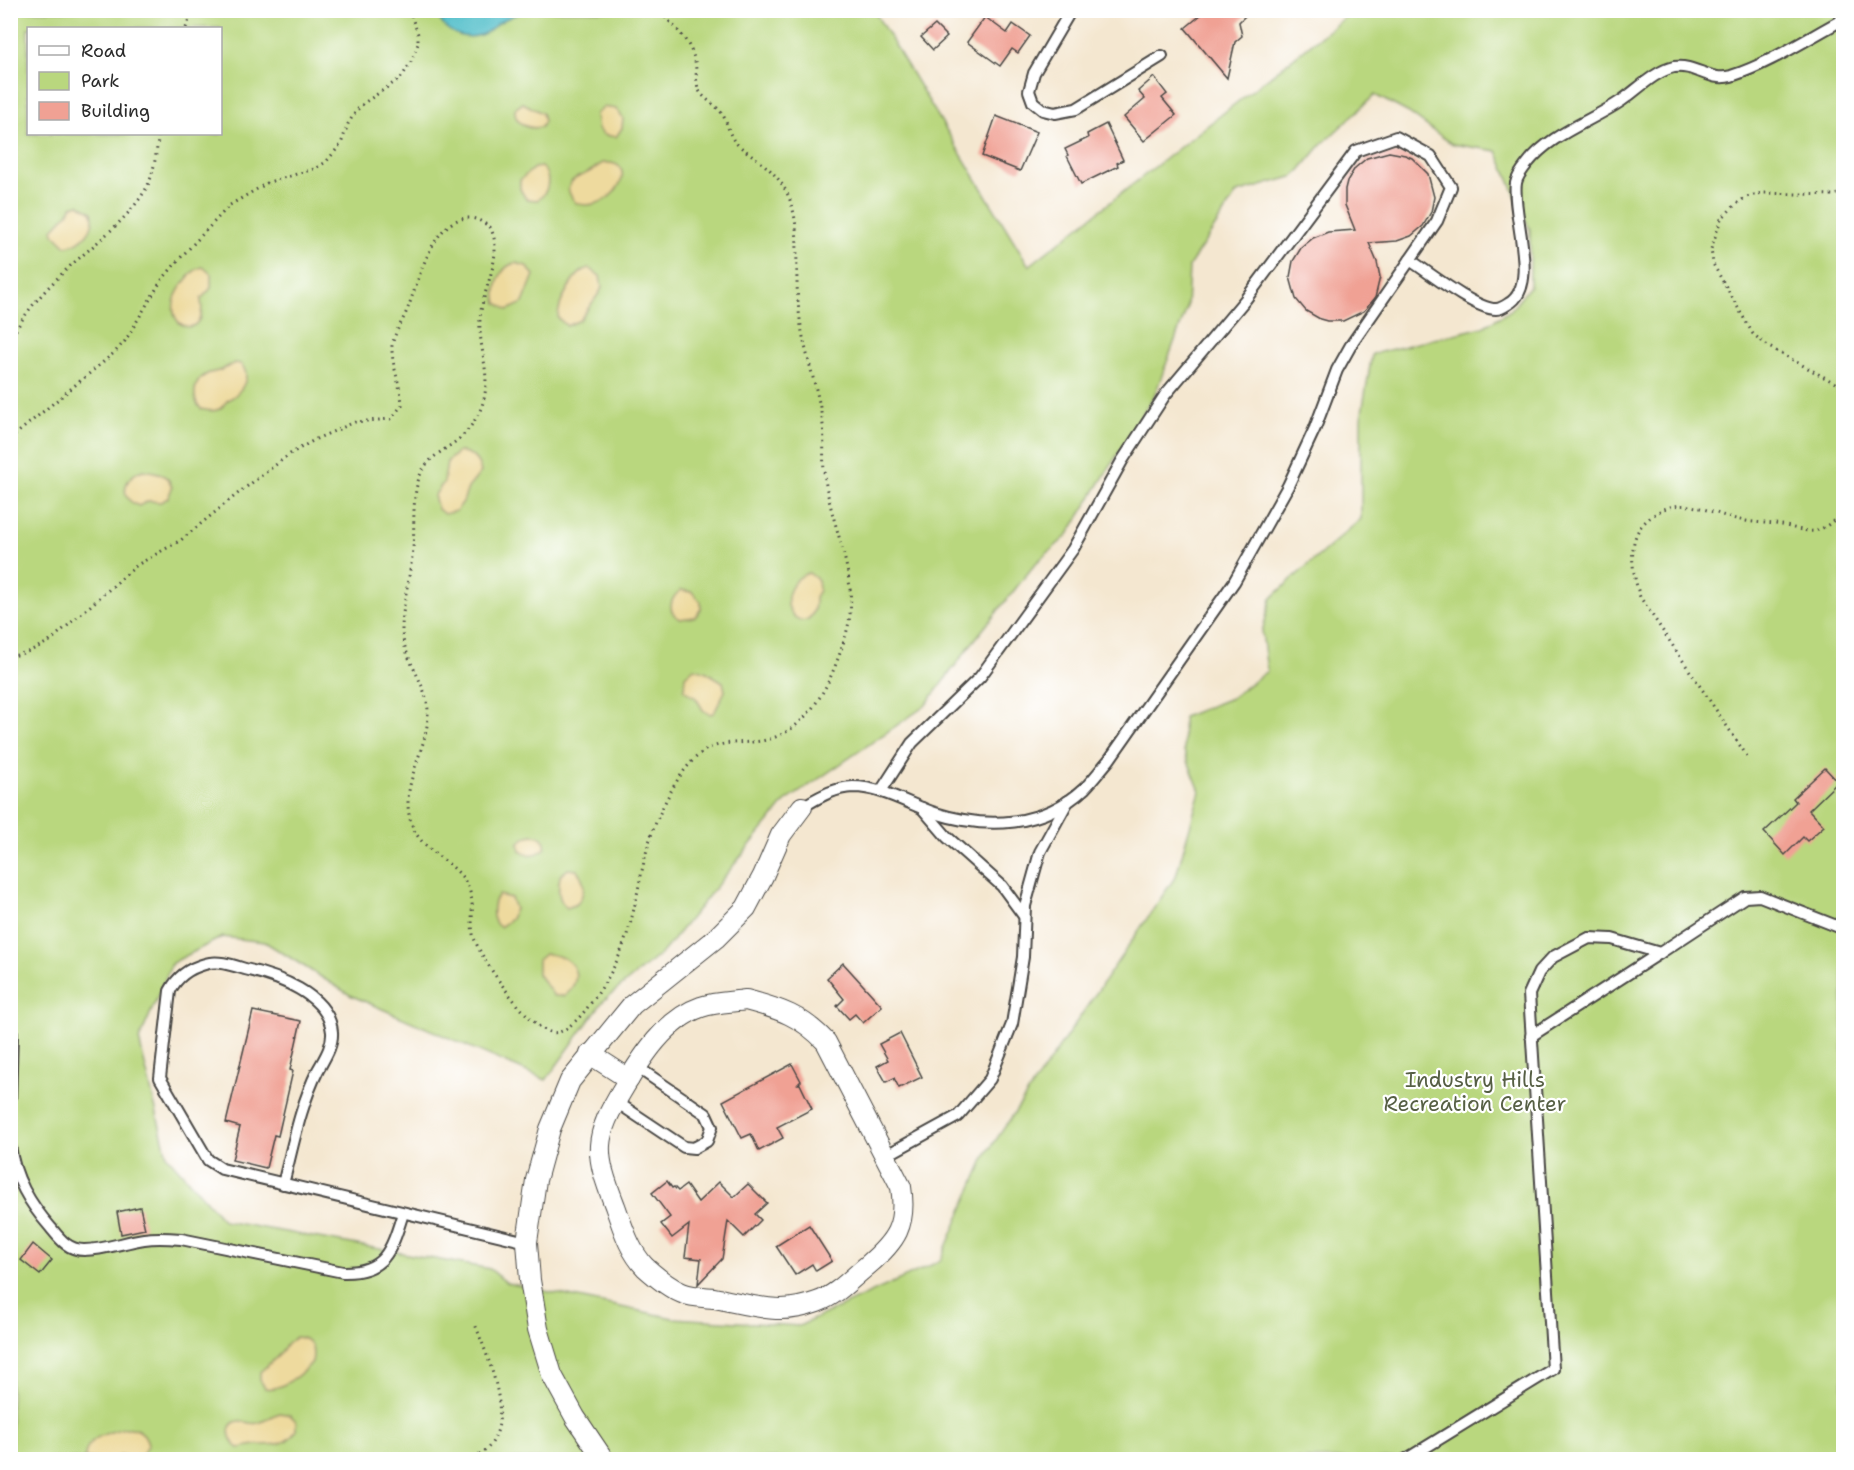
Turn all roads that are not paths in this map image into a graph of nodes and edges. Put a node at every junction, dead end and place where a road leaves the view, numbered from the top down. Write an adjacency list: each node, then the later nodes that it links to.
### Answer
1 (1071, 10): 3 (lane)
2 (1844, 19): 4 (lane)
3 (1162, 56)
4 (1410, 260): 5 (lane); 6 (lane)
5 (881, 791): 7 (lane); 8 (lane)
6 (1068, 801): 8 (lane); 9 (lane)
7 (802, 807): 14 (street)
8 (922, 807): 9 (lane)
9 (1024, 916): 19 (lane)
10 (1844, 929): 11 (lane)
11 (1660, 953): 13 (lane); 13 (lane)
12 (12, 1034): 17 (lane)
13 (1531, 1036): 24 (lane)
14 (590, 1054): 15 (street); 22 (street)
15 (633, 1073): 16 (street); 16 (lane); 19 (street)
16 (615, 1101): 19 (street)
17 (10, 1105)
18 (10, 1145): 21 (lane)
19 (885, 1156)
20 (283, 1184): 20 (lane); 21 (lane)
21 (403, 1213): 22 (lane)
22 (527, 1242): 23 (street)
23 (604, 1460)
24 (1405, 1460)

